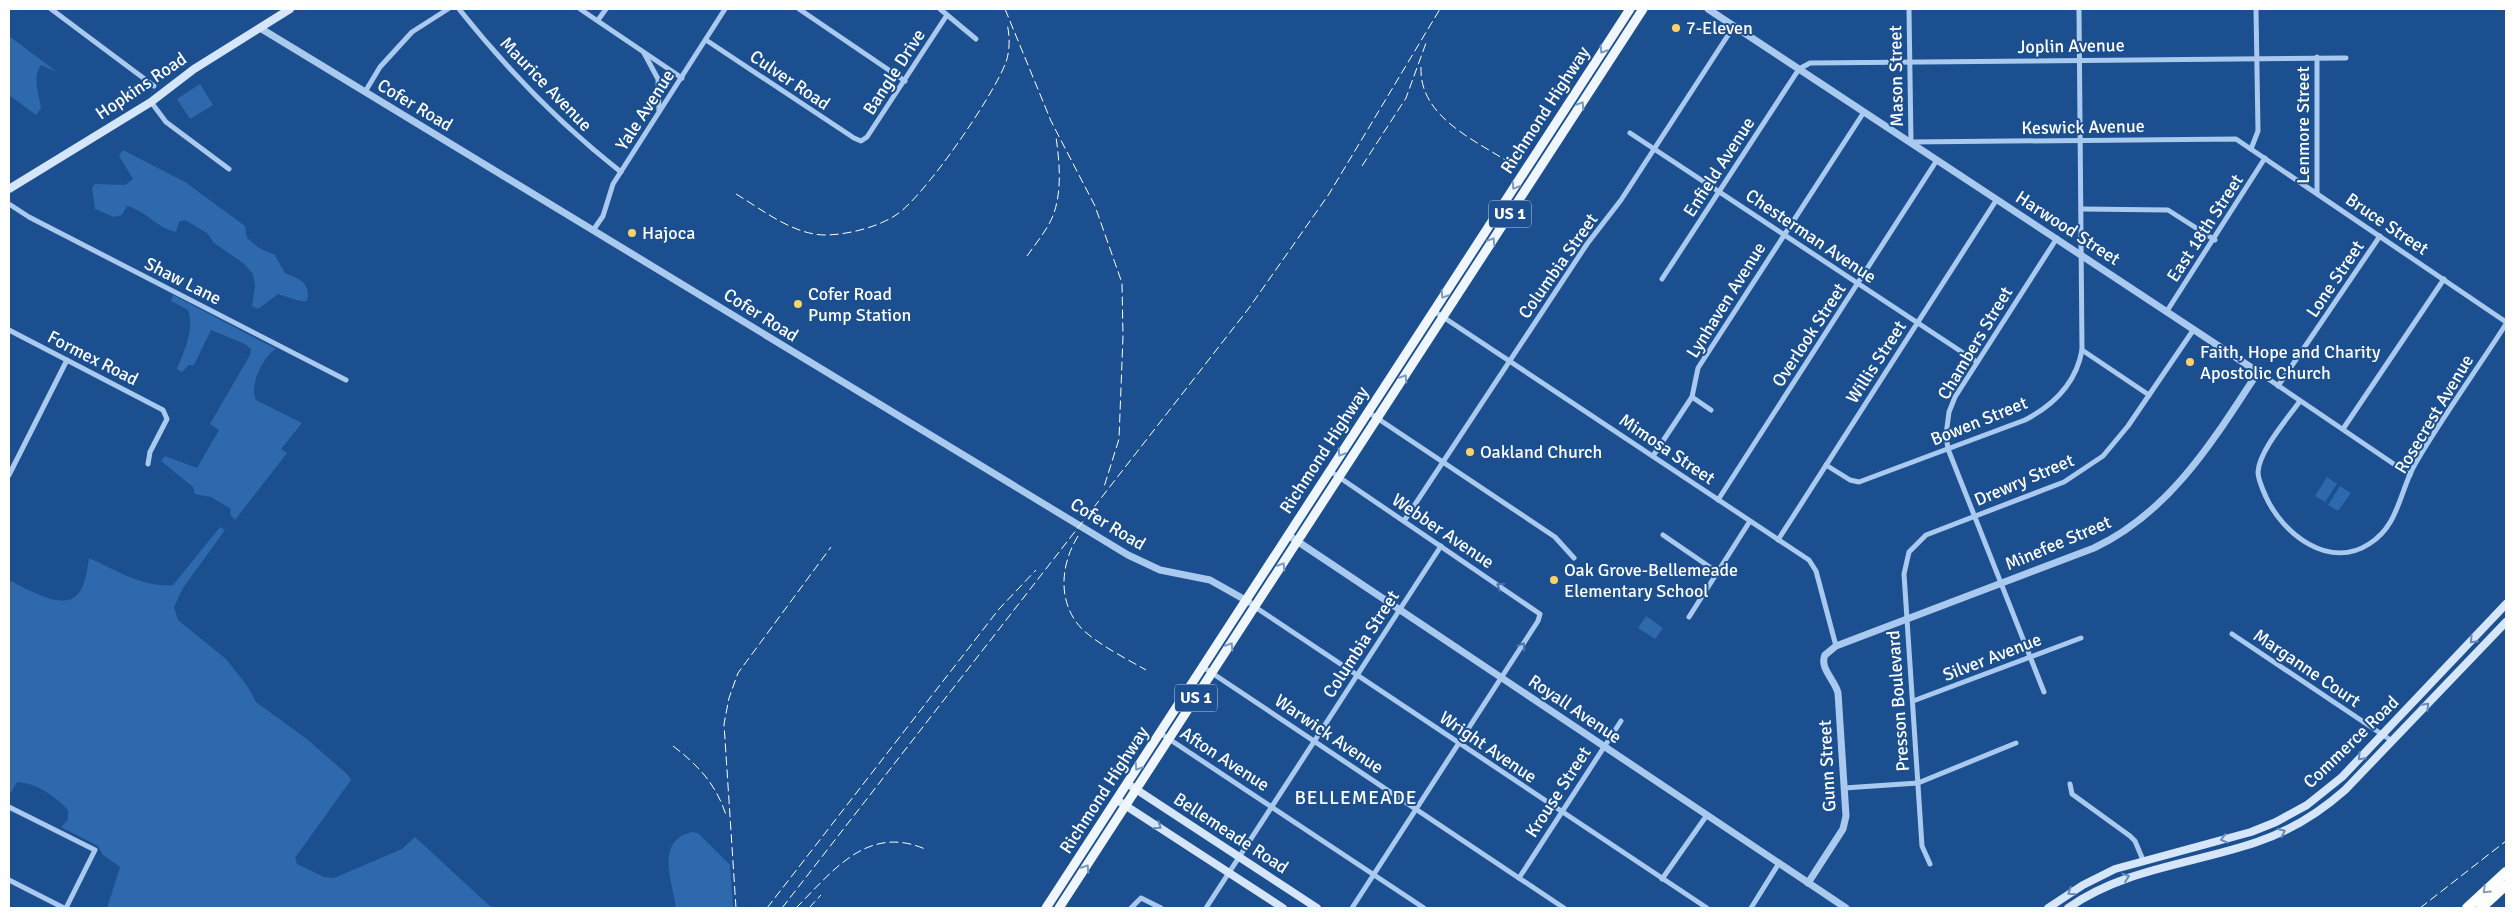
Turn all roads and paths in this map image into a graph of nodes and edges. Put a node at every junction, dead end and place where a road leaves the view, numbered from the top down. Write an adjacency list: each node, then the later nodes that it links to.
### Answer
1 (51, 9): 31 (street)
2 (290, 9): 19 (main road, Hopkins Road)
3 (448, 9): 32 (street)
4 (459, 9): 45 (street, Maurice Avenue)
5 (580, 9): 17 (street)
6 (606, 9): 17 (street)
7 (722, 9): 21 (street, Yale Avenue)
8 (799, 9): 30 (street)
9 (940, 9): 16 (street)
10 (1630, 9): 61 (main road, Richmond Highway / US 1, one-way to 61)
11 (1643, 9): 63 (main road, Richmond Highway / US 1, one-way to 11)
12 (1708, 9): 18 (street, Harwood Street)
13 (1909, 9): 27 (street, Mason Street)
14 (2079, 9): 26 (street, Bowen Street)
15 (2256, 9): 24 (street)
16 (948, 15): 20 (street); 30 (street, Bangle Drive)
17 (598, 20): 22 (street)
18 (1734, 26): 28 (street, Harwood Street); 40 (street, Columbia Street)
19 (260, 28): 32 (street, Cofer Road); 33 (main road, Hopkins Road)
20 (976, 39)
21 (706, 40): 29 (street, Yale Avenue); 38 (street, Culver Road)
22 (642, 51): 29 (street); 35 (street)
23 (2317, 57): 24 (street, Joplin Avenue); 25 (street, Joplin Avenue); 48 (street, Lenmore Street)
24 (2257, 58): 26 (street, Joplin Avenue); 41 (street)
25 (2346, 58)
26 (2080, 60): 27 (street, Joplin Avenue); 37 (street, Bowen Street)
27 (1910, 62): 28 (street, Joplin Avenue); 39 (street, Mason Street)
28 (1799, 69): 34 (street, Harwood Street); 47 (street, Enfield Avenue)
29 (682, 78): 35 (street, Yale Avenue)
30 (905, 81): 38 (street, Bangle Drive)
31 (154, 86)
32 (365, 92): 52 (street, Cofer Road)
33 (151, 102): 44 (street); 46 (main road, Hopkins Road)
34 (1864, 112): 39 (street, Harwood Street); 53 (street, Lynhaven Avenue)
35 (658, 115): 45 (street, Yale Avenue)
36 (1630, 133): 40 (street, Chesterman Avenue)
37 (2080, 140): 39 (street, Keswick Avenue); 41 (street, Keswick Avenue); 51 (street, Bowen Street)
38 (861, 141)
39 (1911, 142): 43 (street, Harwood Street)
40 (1654, 149): 47 (street, Chesterman Avenue); 70 (street, Columbia Street)
41 (2252, 149): 42 (street, Bruce Street)
42 (2265, 158): 48 (street, Bruce Street); 56 (street, East 18th Street)
43 (1937, 160): 49 (street, Harwood Street); 60 (street, Overlook Street)
44 (229, 169)
45 (621, 172): 52 (street, Yale Avenue)
46 (9, 188)
47 (1720, 192): 53 (street, Chesterman Avenue); 58 (street, Enfield Avenue)
48 (2317, 193): 54 (street, Bruce Street)
49 (1997, 199): 55 (street, Harwood Street); 64 (street, Willis Street)
50 (9, 204): 73 (street, Shaw Lane)
51 (2081, 209): 56 (street); 57 (street, Bowen Street)
52 (594, 229): 104 (street, Cofer Road)
53 (1784, 234): 60 (street, Chesterman Avenue); 76 (street, Lynhaven Avenue)
54 (2380, 236): 59 (street, Bruce Street); 74 (street, Lone Street)
55 (2057, 238): 57 (street, Harwood Street); 71 (street, Chambers Street)
56 (2215, 240): 62 (street, East 18th Street)
57 (2082, 255): 62 (street, Harwood Street); 68 (street, Bowen Street)
58 (1662, 279)
59 (2444, 279): 65 (street, Bruce Street); 81 (street)
60 (1859, 284): 64 (street, Chesterman Avenue); 91 (street, Overlook Street)
61 (1434, 311): 63 (street, Mimosa Street); 79 (main road, Richmond Highway / US 1)
62 (2167, 311): 66 (street, Harwood Street)
63 (1443, 317): 70 (street, Mimosa Street); 80 (main road, Richmond Highway / US 1, one-way to 63)
64 (1918, 323): 71 (street, Chesterman Avenue); 86 (street, Willis Street)
65 (2506, 323): 89 (street, Rosecrest Avenue)
66 (2194, 329): 72 (street, Harwood Street); 75 (street, Drewry Street)
67 (9, 330): 69 (street, Formex Road)
68 (2082, 350): 75 (street); 82 (street, Bowen Street)
69 (67, 360): 85 (street, Formex Road); 88 (street)
70 (1510, 361): 83 (street, Mimosa Street); 84 (street, Columbia Street)
71 (1977, 362): 82 (street, Chambers Street)
72 (2258, 372): 74 (street, Harwood Street); 103 (street, Minefee Street)
73 (346, 380)
74 (2278, 386): 77 (street, Harwood Street)
75 (2149, 395): 92 (street, Drewry Street)
76 (1692, 398): 78 (street); 83 (street, Lynhaven Avenue)
77 (2300, 401): 81 (street, Harwood Street); 89 (street, Rosecrest Avenue)
78 (1711, 410)
79 (1368, 412): 80 (street); 87 (main road, Richmond Highway / US 1, one-way to 87)
80 (1377, 419): 84 (street); 90 (main road, Richmond Highway / US 1)
81 (2343, 429): 89 (street, Harwood Street)
82 (1948, 449): 86 (street, Bowen Street); 92 (street, Chambers Street)
83 (1653, 456): 91 (street, Mimosa Street)
84 (1443, 463): 93 (street, Columbia Street); 101 (street)
85 (148, 464)
86 (1826, 465): 98 (street, Willis Street)
87 (1330, 471): 90 (street, Webber Avenue); 95 (main road, Richmond Highway / US 1)
88 (9, 475)
89 (2410, 475)
90 (1339, 477): 93 (street, Webber Avenue); 99 (main road, Richmond Highway / US 1)
91 (1718, 500): 94 (street, Mimosa Street)
92 (1975, 516): 97 (street, Drewry Street); 103 (street, Chambers Street)
93 (1404, 521): 100 (street, Webber Avenue)
94 (1750, 521): 98 (street, Mimosa Street); 102 (street)
95 (1288, 535): 99 (street, Royall Avenue); 104 (main road, Richmond Highway / US 1)
96 (1664, 535): 102 (street)
97 (1921, 538): 109 (street, Presson Boulevard)
98 (1778, 540): 113 (street, Mimosa Street)
99 (1298, 541): 106 (main road, Richmond Highway / US 1, one-way to 99); 107 (street, Royall Avenue)
100 (1441, 546): 107 (street, Columbia Street); 118 (street, Webber Avenue, one-way to 100)
101 (1574, 558)
102 (1717, 572): 108 (street)
103 (2000, 584): 109 (street, Minefee Street); 114 (street, Chambers Street)
104 (1246, 600): 106 (street, Cofer Road); 115 (main road, Richmond Highway / US 1)
105 (2506, 604): 123 (main road, Commerce Road, one-way to 123)
106 (1255, 607): 116 (main road, Richmond Highway / US 1, one-way to 106); 117 (street, Wright Avenue)
107 (1400, 610): 117 (street, Columbia Street); 118 (street, Royall Avenue)
108 (1689, 617)
109 (1906, 621): 113 (street, Minefee Street); 120 (street, Presson Boulevard)
110 (2506, 622): 126 (main road, Commerce Road, one-way to 110)
111 (2232, 634): 123 (street, Marganne Court)
112 (2081, 638): 114 (street, Silver Avenue)
113 (1836, 646): 133 (street, Gunn Street)
114 (2028, 657): 119 (street, Chambers Street); 120 (street, Silver Avenue)
115 (1203, 667): 116 (street, Warwick Avenue); 122 (main road, Richmond Highway / US 1)
116 (1212, 673): 124 (main road, Richmond Highway / US 1); 125 (street, Warwick Avenue)
117 (1356, 675): 125 (street, Columbia Street); 128 (street, Wright Avenue)
118 (1502, 678): 128 (street); 129 (street, Royall Avenue)
119 (2044, 692)
120 (1913, 702): 130 (street, Presson Boulevard)
121 (1621, 721): 129 (street, Krouse Street)
122 (1160, 733): 124 (street, Afton Avenue); 131 (main road, Richmond Highway / US 1, one-way to 131)
123 (2382, 734): 126 (street, Marganne Court); 143 (main road, Commerce Road, one-way to 143)
124 (1169, 739): 134 (main road, Richmond Highway / US 1); 138 (street, Afton Avenue)
125 (1314, 741): 138 (street, Columbia Street); 139 (street, Warwick Avenue)
126 (2392, 741): 169 (main road, Commerce Road, one-way to 126)
127 (2016, 743): 130 (street)
128 (1459, 744): 139 (street); 140 (street, Wright Avenue)
129 (1604, 746): 140 (street, Krouse Street); 141 (street, Royall Avenue)
130 (1918, 783): 133 (street); 145 (street, Presson Boulevard)
131 (1128, 784): 134 (main road, Bellemeade Road); 135 (main road, Richmond Highway / US 1)
132 (2070, 784): 143 (street)
133 (1844, 788): 152 (street, Gunn Street)
134 (1137, 790): 137 (main road, Richmond Highway / US 1); 142 (main road, Bellemeade Road)
135 (1117, 800): 137 (main road, Bellemeade Road); 155 (main road, Richmond Highway / US 1)
136 (9, 806): 154 (street)
137 (1127, 806): 147 (main road, Bellemeade Road, one-way to 147); 156 (main road, Richmond Highway / US 1, one-way to 137)
138 (1272, 806): 142 (street, Columbia Street); 148 (street, Afton Avenue)
139 (1417, 809): 148 (street); 149 (street, Warwick Avenue)
140 (1561, 812): 149 (street, Krouse Street); 150 (street, Wright Avenue)
141 (1707, 815): 144 (street, Royall Avenue); 150 (street)
142 (1240, 857): 147 (street, Columbia Street); 161 (main road, Bellemeade Road)
143 (2143, 860): 168 (main road, Commerce Road, one-way to 168)
144 (1778, 863): 152 (street, Royall Avenue); 166 (street)
145 (1930, 864)
146 (2506, 872): 170 (highway, one-way to 170)
147 (1229, 873): 159 (street, Columbia Street); 160 (main road, Bellemeade Road)
148 (1374, 874): 162 (street); 163 (street, Afton Avenue)
149 (1519, 878): 164 (street, Warwick Avenue)
150 (1662, 879): 165 (street, Wright Avenue)
151 (9, 880): 154 (street)
152 (1808, 883): 167 (street, Royall Avenue)
153 (2506, 885): 171 (highway)
154 (65, 908)
155 (1046, 908)
156 (1059, 908)
157 (1131, 908): 158 (street)
158 (1161, 908)
159 (1206, 908)
160 (1283, 908)
161 (1317, 908)
162 (1352, 908)
163 (1424, 908)
164 (1564, 908)
165 (1707, 908)
166 (1751, 908)
167 (1846, 908)
168 (2048, 908)
169 (2068, 908)
170 (2467, 908)
171 (2481, 908)

